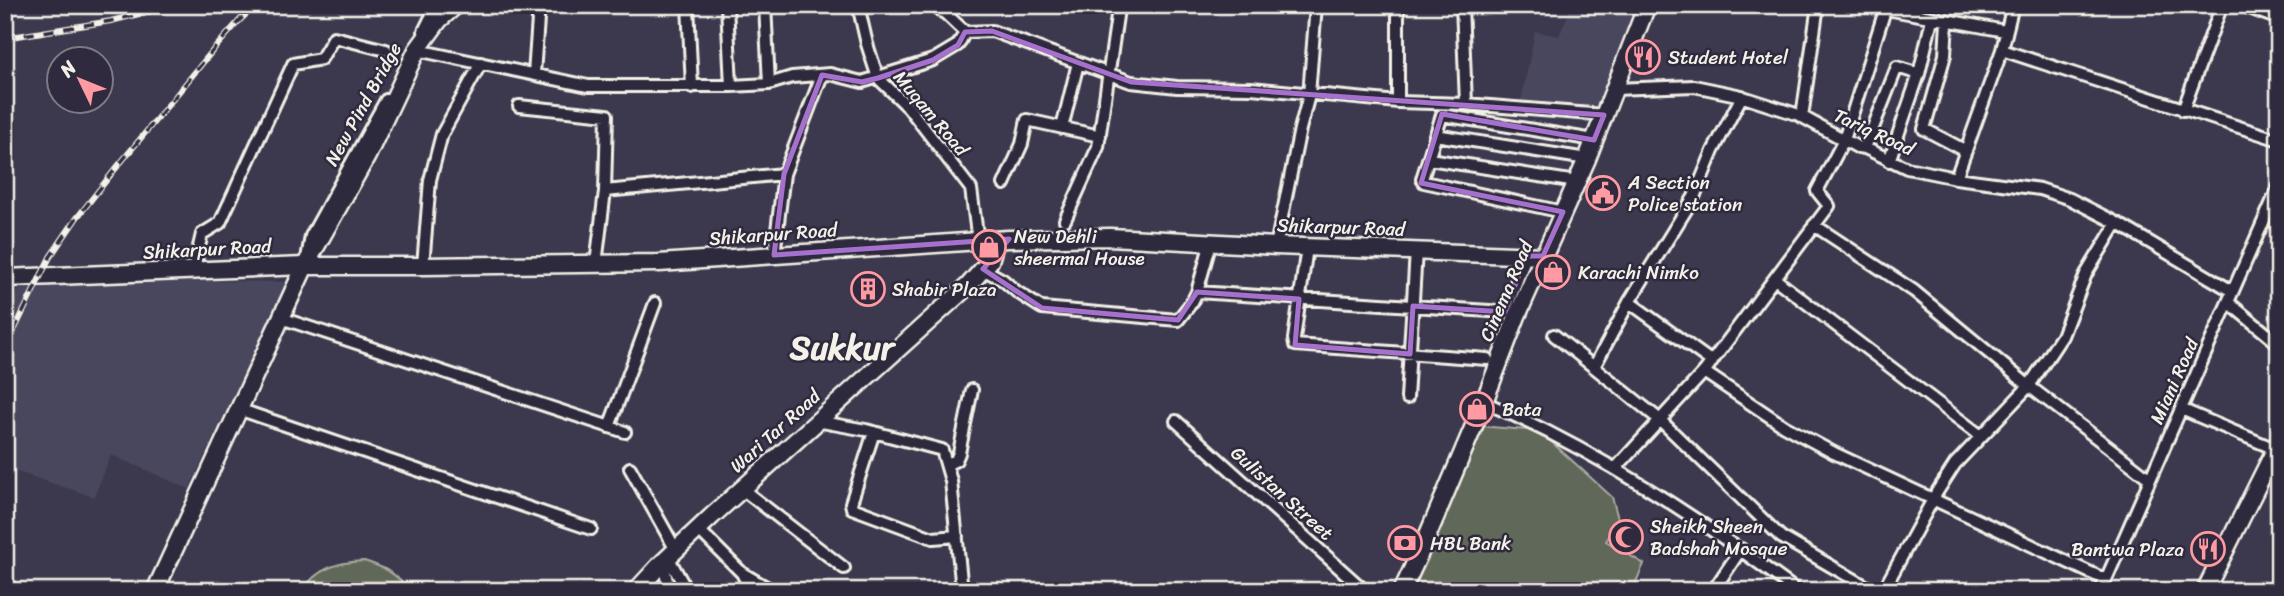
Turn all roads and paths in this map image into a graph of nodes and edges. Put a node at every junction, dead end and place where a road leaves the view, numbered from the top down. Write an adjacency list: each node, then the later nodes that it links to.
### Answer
1 (437, 5): 77 (street, New Pind Bridge)
2 (456, 5): 26 (street)
3 (540, 5): 30 (street)
4 (688, 5): 37 (street)
5 (727, 5): 36 (street)
6 (765, 5): 35 (street)
7 (858, 5): 34 (street, Muqam Road)
8 (932, 5): 24 (street)
9 (1316, 5): 39 (street)
10 (1398, 5): 41 (street)
11 (1462, 5): 42 (street)
12 (1647, 5): 38 (street, Cinema Road)
13 (1818, 5): 46 (street)
14 (1865, 5): 19 (street)
15 (2013, 5): 23 (street)
16 (2222, 5): 44 (street)
17 (2241, 5): 21 (street)
18 (1118, 9): 31 (street)
19 (1885, 10): 20 (street); 51 (street)
20 (1932, 19): 22 (street); 32 (street)
21 (2279, 19)
22 (1947, 22): 23 (street); 54 (street)
23 (2006, 31): 27 (street)
24 (965, 32): 29 (street); 34 (street)
25 (386, 50): 80 (street)
26 (417, 50): 28 (street); 77 (street)
27 (2002, 50): 44 (street); 54 (street)
28 (481, 63): 30 (street); 78 (street)
29 (1078, 63): 31 (street); 47 (street)
30 (534, 74): 37 (street)
31 (1109, 74): 39 (street); 49 (street)
32 (1919, 74): 53 (street); 57 (street)
33 (822, 75): 34 (street); 35 (street); 58 (street)
34 (878, 78): 69 (street, Muqam Road)
35 (769, 84): 36 (street)
36 (731, 86): 37 (street)
37 (692, 87)
38 (1614, 89): 40 (street, Tariq Road); 45 (street, Cinema Road)
39 (1309, 95): 41 (street); 71 (street)
40 (1742, 96): 46 (street, Tariq Road); 86 (street)
41 (1398, 102): 42 (street)
42 (1466, 104): 45 (street)
43 (519, 106): 63 (street)
44 (2183, 110): 52 (street)
45 (1604, 115): 50 (street, Cinema Road)
46 (1802, 117): 51 (street, Tariq Road)
47 (1062, 128): 49 (street); 61 (street)
48 (1435, 135): 50 (street); 55 (street); 56 (street)
49 (1100, 136): 65 (street)
50 (1594, 140): 56 (street, Cinema Road)
51 (1844, 140): 53 (street, Tariq Road); 67 (street)
52 (2279, 140)
53 (1866, 148): 57 (street, Tariq Road)
54 (1966, 151): 59 (street)
55 (1429, 159): 60 (street); 64 (street)
56 (1587, 159): 60 (street, Cinema Road)
57 (1889, 160): 59 (street, Tariq Road)
58 (784, 174): 63 (street); 74 (street)
59 (1956, 178): 66 (street, Tariq Road)
60 (1577, 181): 64 (street, Cinema Road)
61 (1004, 184)
62 (2279, 186): 84 (street, Miani Road)
63 (605, 191): 76 (street)
64 (1563, 212): 75 (street, Cinema Road)
65 (1066, 220)
66 (2118, 223): 84 (street, Tariq Road); 97 (street)
67 (1814, 225): 82 (street); 97 (street)
68 (996, 240): 69 (street, Shikarpur Road); 70 (street, Shikarpur Road); 79 (street, Wari Tar Road)
69 (978, 242): 74 (street, Shikarpur Road)
70 (1211, 242): 71 (street, Shikarpur Road); 83 (street)
71 (1276, 246): 72 (street, Shikarpur Road)
72 (1307, 247): 73 (street, Shikarpur Road); 85 (street)
73 (1416, 251): 75 (street, Shikarpur Road); 88 (street)
74 (774, 256): 76 (street, Shikarpur Road)
75 (1535, 256): 88 (street); 100 (street, Cinema Road)
76 (596, 264): 78 (street, Shikarpur Road)
77 (306, 266): 78 (street, Shikarpur Road); 80 (street, Shikarpur Road); 89 (street)
78 (423, 266)
79 (982, 270): 83 (street); 104 (street, Wari Tar Road)
80 (192, 272): 81 (street, Shikarpur Road)
81 (5, 278)
82 (1774, 279): 94 (street); 109 (street)
83 (1197, 292): 85 (street)
84 (2230, 297): 91 (street, Tariq Road); 102 (street, Miani Road)
85 (1299, 299): 88 (street); 92 (street)
86 (1629, 302): 94 (street); 95 (street)
87 (655, 303): 106 (street)
88 (1413, 306): 92 (street)
89 (281, 318): 101 (street); 106 (street)
90 (1554, 335): 95 (street)
91 (2279, 344)
92 (1410, 354): 93 (street); 99 (street)
93 (1487, 359)
94 (1712, 362): 96 (street)
95 (1594, 367): 103 (street)
96 (1704, 372): 103 (street); 116 (street)
97 (2029, 386): 109 (street); 114 (street)
98 (972, 390): 111 (street)
99 (1407, 398)
100 (1485, 402): 113 (street); 133 (street, Cinema Road)
101 (238, 409): 117 (street); 125 (street)
102 (2181, 409): 110 (street); 114 (street, Miani Road)
103 (1660, 420): 113 (street); 136 (street)
104 (816, 421): 108 (street); 115 (street, Wari Tar Road)
105 (1176, 421): 132 (street, Gulistan Street)
106 (609, 427): 107 (street)
107 (625, 432)
108 (874, 432): 111 (street); 119 (street)
109 (1981, 436): 116 (street)
110 (2277, 446): 138 (street)
111 (948, 464): 119 (street)
112 (630, 468): 121 (street)
113 (1615, 469): 120 (street)
114 (2150, 479): 124 (street, Miani Road)
115 (742, 489): 118 (street, Wari Tar Road); 122 (street)
116 (1932, 500): 124 (street); 137 (street)
117 (592, 529)
118 (698, 529): 121 (street, Wari Tar Road); 123 (street)
119 (957, 536): 131 (street)
120 (1741, 549): 134 (street); 135 (street)
121 (669, 556): 126 (street, Wari Tar Road); 127 (street); 128 (street)
122 (844, 568)
123 (742, 573): 129 (street); 130 (street)
124 (2104, 585)
125 (155, 591)
126 (636, 591)
127 (669, 591)
128 (687, 591)
129 (751, 591)
130 (773, 591)
131 (962, 591)
132 (1365, 591)
133 (1402, 591)
134 (1713, 591)
135 (1797, 591)
136 (1874, 591)
137 (1883, 591)
138 (2205, 591)

